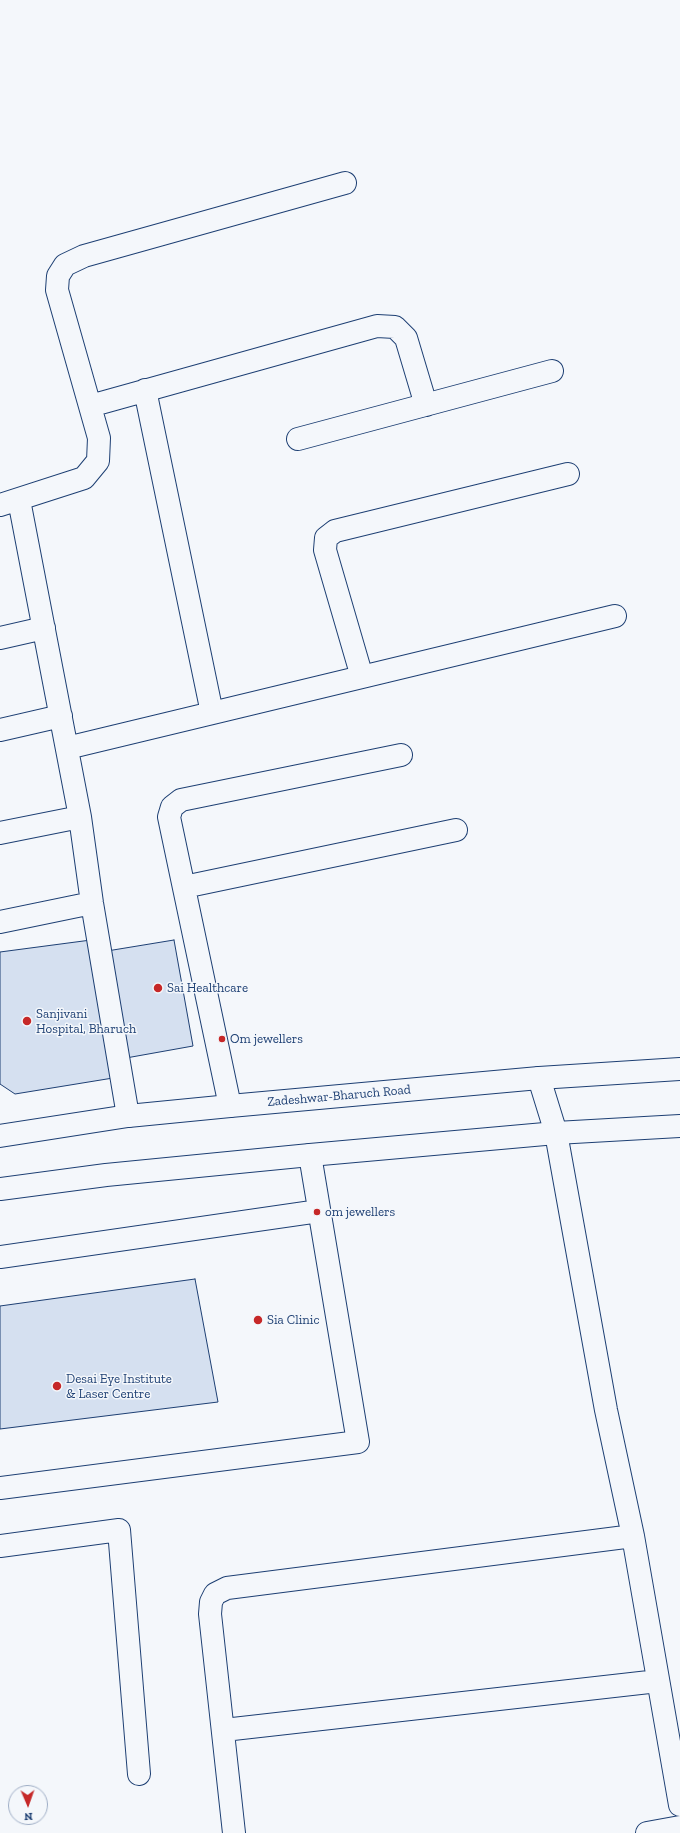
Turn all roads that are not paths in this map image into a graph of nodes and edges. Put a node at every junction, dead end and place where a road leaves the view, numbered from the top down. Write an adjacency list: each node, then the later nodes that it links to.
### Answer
1 (345, 183): 5 (street)
2 (552, 371): 4 (street)
3 (145, 390): 4 (street); 5 (street); 13 (street)
4 (426, 405): 6 (street)
5 (90, 406): 8 (street)
6 (298, 439)
7 (568, 474): 12 (street)
8 (10, 503): 10 (street)
9 (615, 616): 12 (street)
10 (44, 628): 11 (street); 14 (street)
11 (0, 638)
12 (362, 677): 13 (street)
13 (212, 714): 16 (street)
14 (61, 716): 15 (street); 16 (street)
15 (0, 730)
16 (67, 748): 18 (street)
17 (401, 755): 21 (street)
18 (80, 817): 20 (street); 22 (street)
19 (456, 830): 21 (street)
20 (0, 833)
21 (184, 887): 26 (street)
22 (92, 903): 23 (street); 27 (street)
23 (0, 922)
24 (680, 1069): 25 (street, Zadeshwar-Bharuch Road)
25 (539, 1078): 26 (street, Zadeshwar-Bharuch Road); 29 (street)
26 (230, 1106): 27 (street, Zadeshwar-Bharuch Road)
27 (128, 1116): 30 (street, Zadeshwar-Bharuch Road)
28 (680, 1126): 29 (street)
29 (556, 1133): 31 (street); 36 (street)
30 (0, 1136)
31 (310, 1155): 32 (street); 33 (street)
32 (0, 1189)
33 (319, 1211): 34 (street); 35 (street)
34 (0, 1256)
35 (0, 1488)
36 (633, 1536): 38 (street); 39 (street)
37 (0, 1546): 40 (street)
38 (658, 1681): 39 (street); 41 (street)
39 (224, 1730): 43 (street)
40 (139, 1774)
41 (680, 1805)
42 (680, 1827): 44 (street)
43 (234, 1833)
44 (647, 1833)

